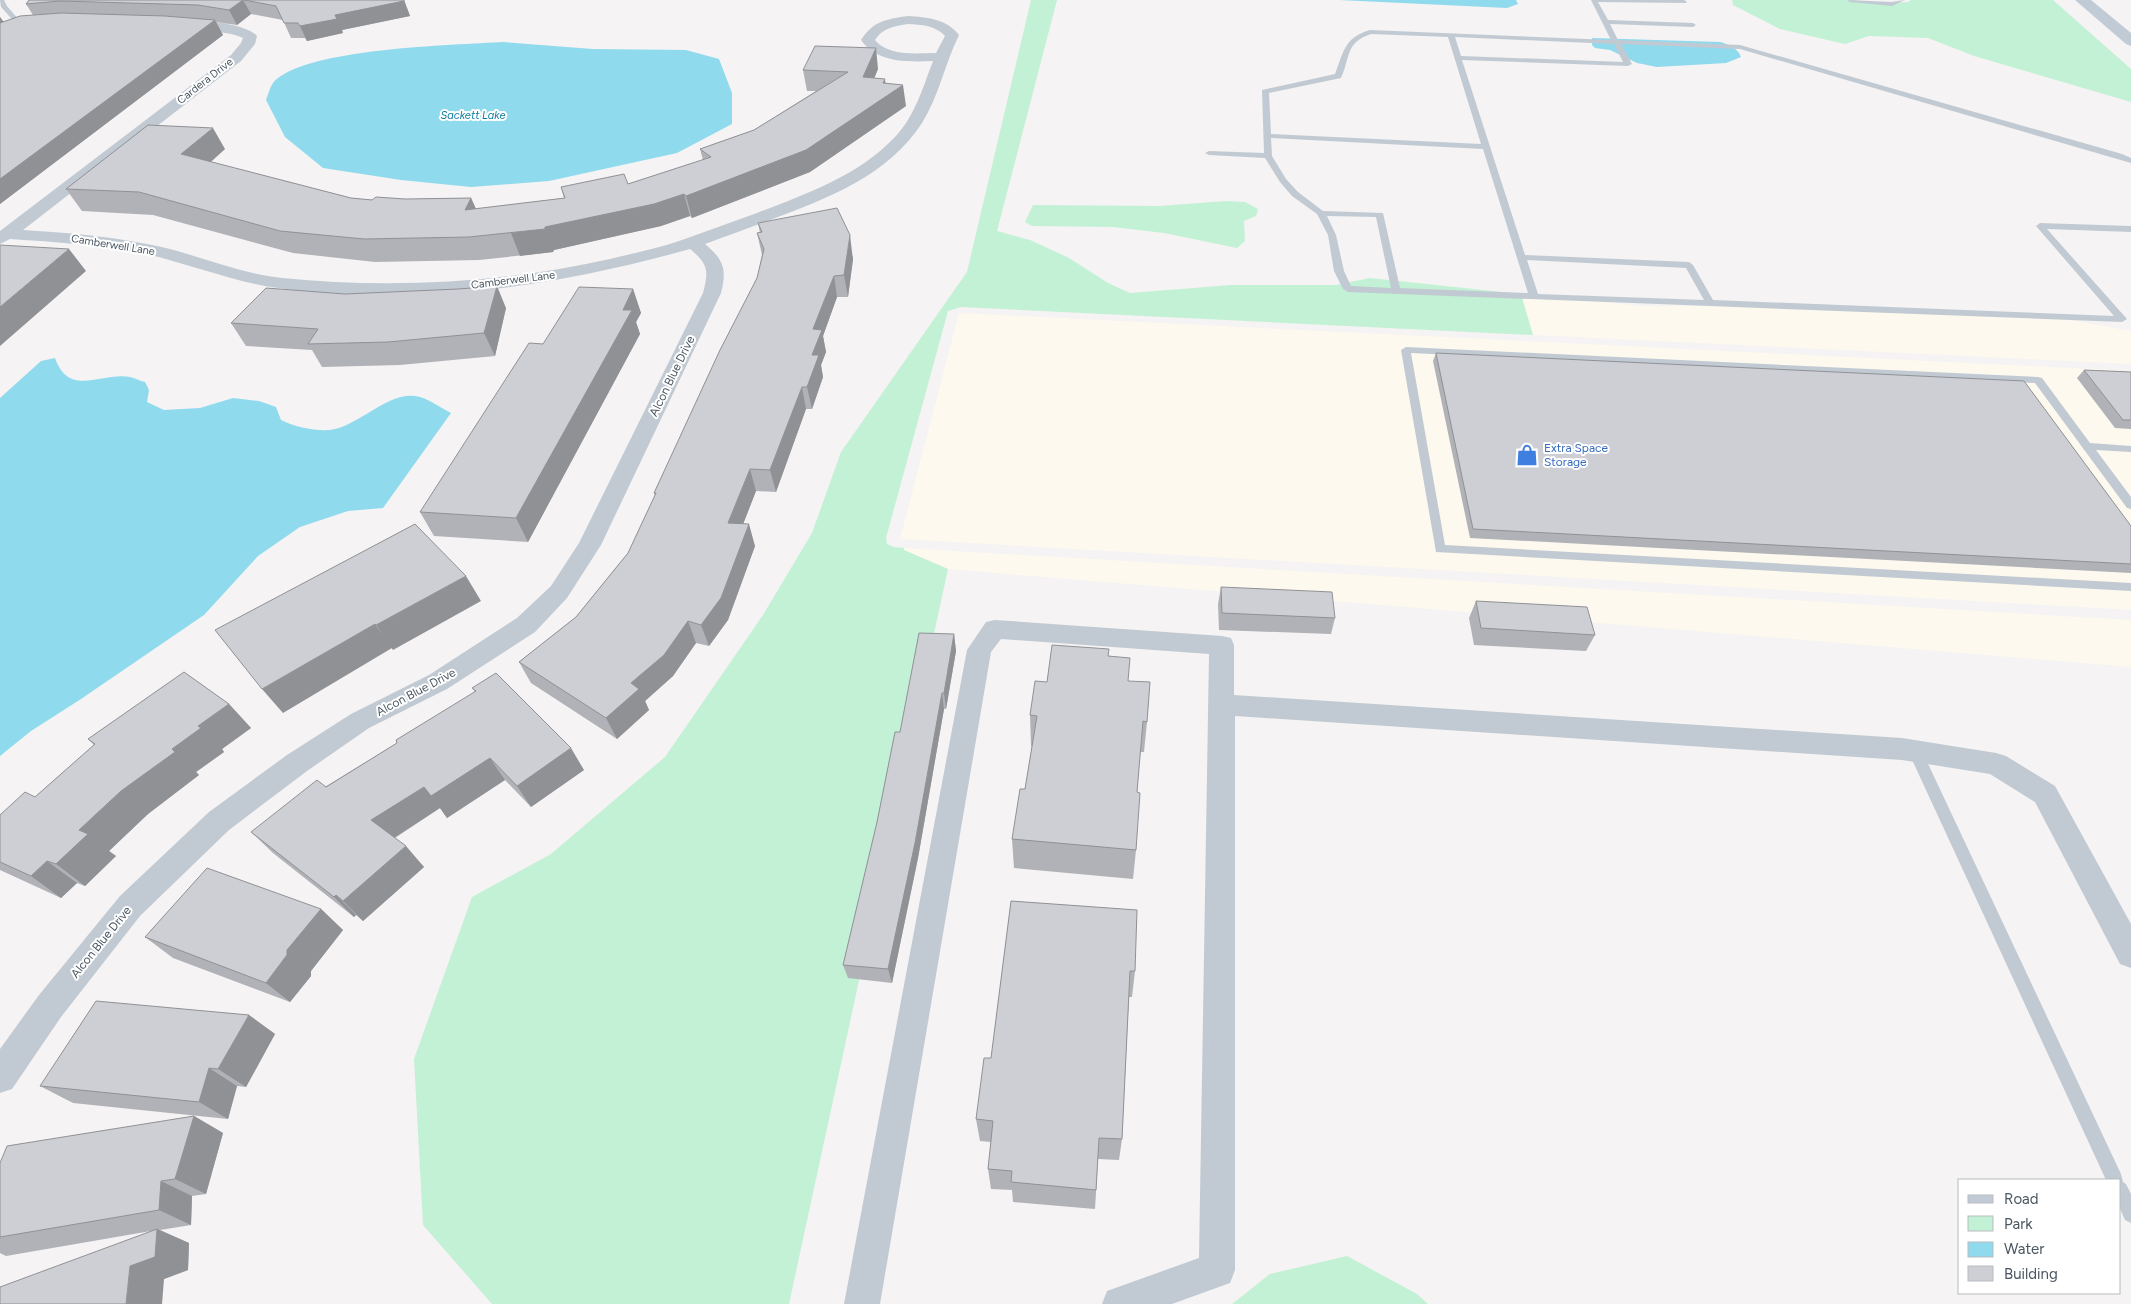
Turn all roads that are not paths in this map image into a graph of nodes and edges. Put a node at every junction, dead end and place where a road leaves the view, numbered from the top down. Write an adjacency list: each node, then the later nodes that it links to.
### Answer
1 (1, 0): 10 (lane)
2 (1594, 0): 6 (lane); 7 (lane)
3 (1850, 0): 4 (lane)
4 (1902, 0)
5 (2082, 0): 13 (main road)
6 (1684, 2)
7 (1605, 22): 9 (lane); 14 (lane)
8 (169, 25): 24 (street, Cardera Drive)
9 (1693, 25)
10 (28, 26): 11 (street)
11 (8, 32)
12 (1451, 35): 14 (lane); 16 (lane); 17 (lane)
13 (2131, 41)
14 (1616, 42): 16 (lane); 21 (lane)
15 (941, 57): 25 (street, Camberwell Lane)
16 (1458, 58): 18 (lane)
17 (1268, 136): 18 (lane); 20 (lane)
18 (1486, 147): 26 (lane)
19 (1209, 153): 20 (lane)
20 (1268, 156): 22 (lane)
21 (2131, 161)
22 (1321, 213): 27 (lane); 27 (lane)
23 (2131, 230): 29 (lane)
24 (3, 236): 25 (street, Camberwell Lane)
25 (692, 242): 37 (street, Alcon Blue Drive)
26 (1522, 256): 28 (lane); 29 (lane)
27 (1396, 291): 28 (lane)
28 (1534, 296): 29 (lane)
29 (1710, 303)
30 (2087, 446): 31 (lane); 32 (lane); 33 (lane)
31 (2131, 448)
32 (2131, 505)
33 (2131, 587)
34 (1222, 705): 35 (street); 41 (street); 42 (street)
35 (1915, 751): 36 (street); 38 (lane)
36 (2131, 954)
37 (0, 1077)
38 (2115, 1179)
39 (2121, 1192): 40 (lane)
40 (2131, 1214)
41 (862, 1304)
42 (1120, 1304)

